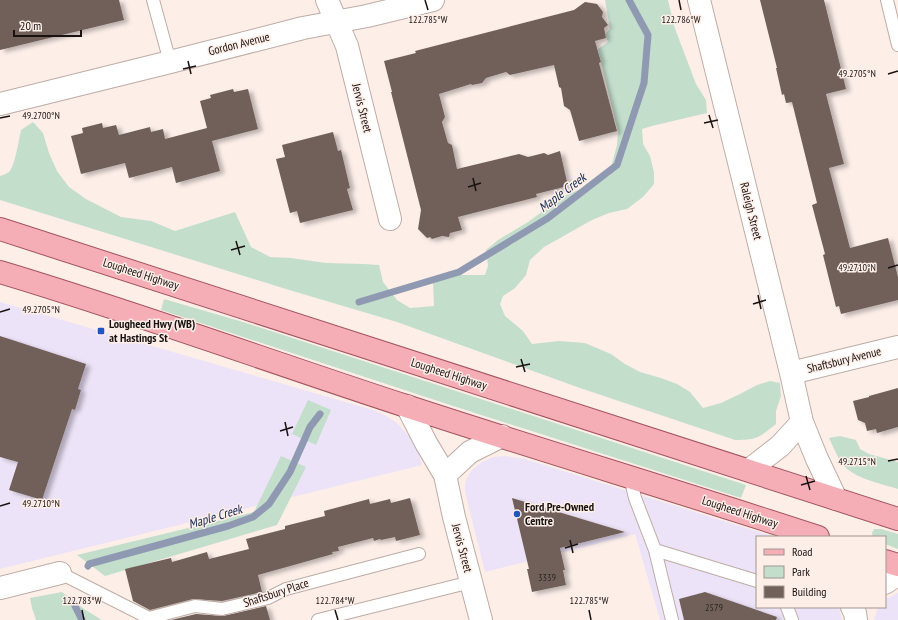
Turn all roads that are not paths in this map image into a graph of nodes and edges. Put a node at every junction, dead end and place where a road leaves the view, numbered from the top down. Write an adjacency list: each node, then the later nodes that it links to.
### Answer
1 (153, 0): 8 (lane)
2 (327, 0): 6 (street, Jervis Street)
3 (433, 0): 6 (street, Gordon Avenue)
4 (699, 0): 14 (street, Raleigh Street)
5 (887, 0): 7 (lane)
6 (337, 22): 8 (street, Gordon Avenue); 10 (street, Jervis Street)
7 (898, 45)
8 (170, 62): 9 (street, Gordon Avenue)
9 (0, 104)
10 (390, 219)
11 (0, 229): 18 (main road, Lougheed Highway)
12 (0, 272): 15 (main road, Lougheed Highway)
13 (898, 347): 14 (street, Shaftsbury Avenue)
14 (791, 373): 16 (street, Raleigh Street)
15 (407, 406): 17 (main road, Lougheed Highway); 19 (street, Jervis Street)
16 (802, 422): 18 (street); 21 (street, Raleigh Street)
17 (502, 436): 19 (street); 20 (main road, Lougheed Highway)
18 (749, 470): 21 (main road, Lougheed Highway)
19 (445, 475): 31 (street, Jervis Street)
20 (630, 477): 23 (main road, Lougheed Highway); 24 (lane)
21 (836, 499): 22 (main road, Lougheed Highway)
22 (898, 519)
23 (815, 536)
24 (655, 550): 30 (lane); 37 (lane)
25 (419, 554): 28 (lane, Shaftsbury Place)
26 (886, 561): 27 (main road)
27 (898, 565)
28 (60, 573): 33 (street, Shaftsbury Place)
29 (898, 574): 32 (street)
30 (756, 581)
31 (471, 582): 35 (lane); 36 (street, Jervis Street)
32 (886, 582)
33 (0, 588)
34 (787, 608): 38 (lane)
35 (318, 620)
36 (481, 620)
37 (672, 620)
38 (792, 620)

